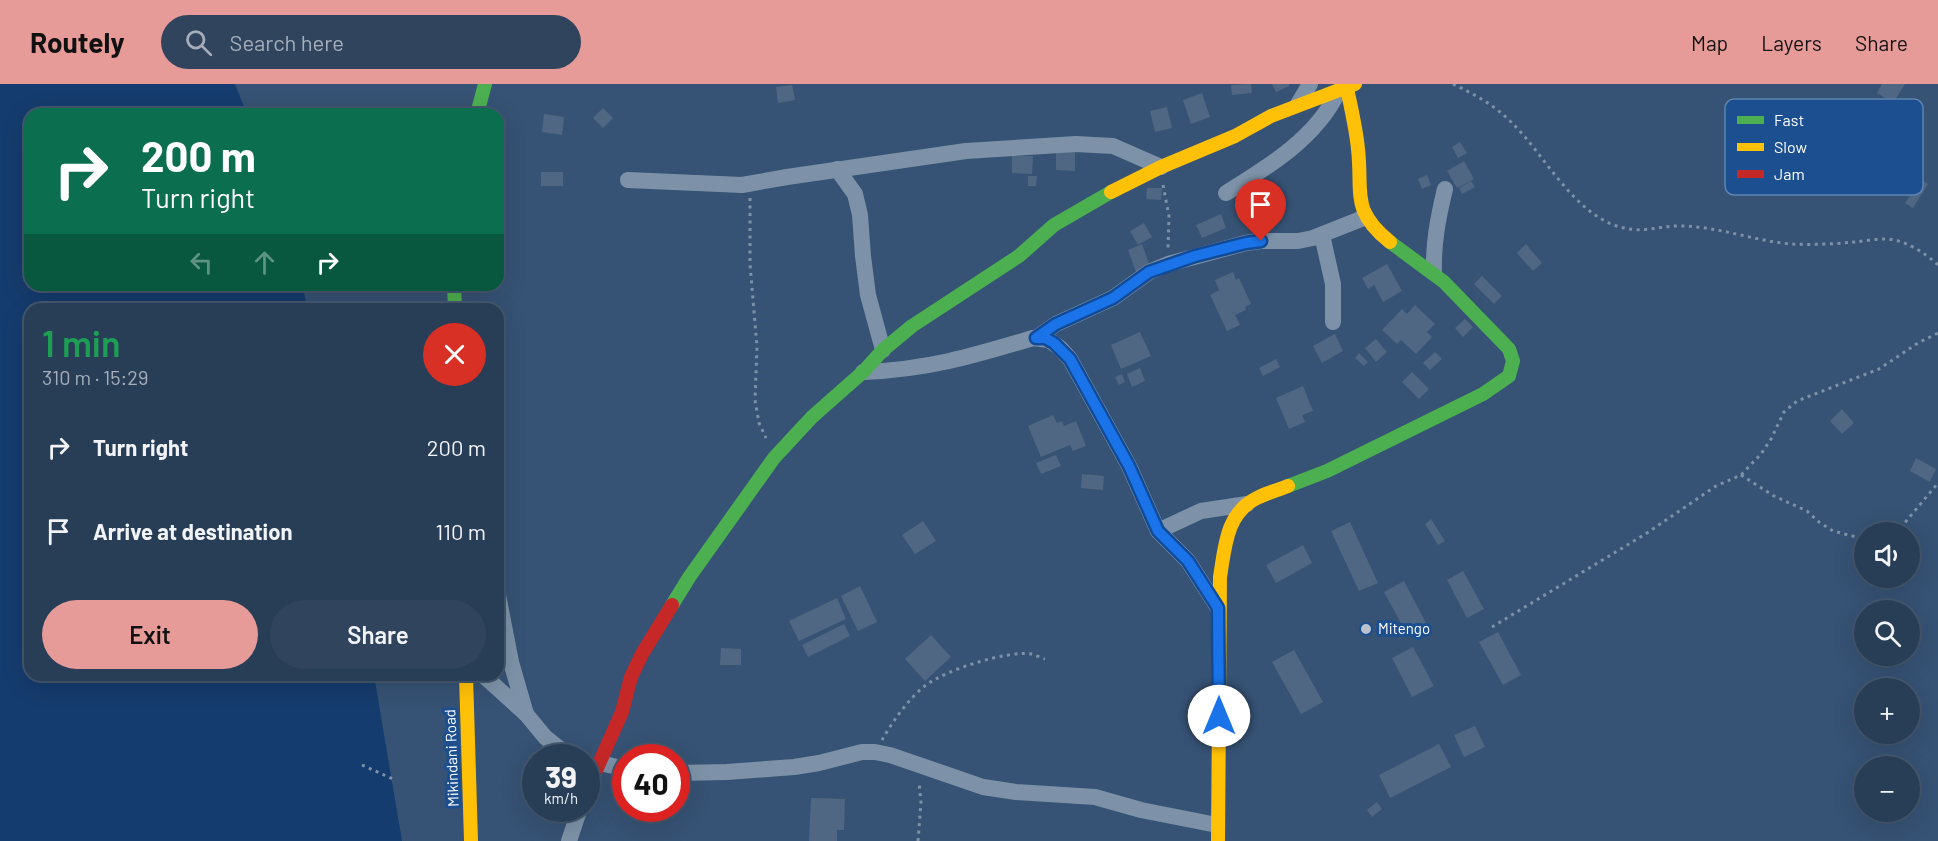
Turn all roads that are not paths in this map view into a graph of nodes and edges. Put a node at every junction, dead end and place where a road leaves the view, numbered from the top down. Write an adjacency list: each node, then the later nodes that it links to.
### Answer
1 (485, 84): 5 (main road)
2 (1310, 84): 4 (street)
3 (1347, 88): 4 (main road); 10 (street); 11 (main road)
4 (1298, 104): 6 (main road)
5 (479, 108)
6 (1161, 167): 7 (street); 16 (main road)
7 (837, 169): 8 (street); 16 (street)
8 (628, 180)
9 (1445, 189): 13 (street)
10 (1226, 193)
11 (1366, 217): 12 (street); 13 (main road)
12 (1322, 235): 14 (street); 15 (street)
13 (1434, 273): 18 (main road)
14 (1333, 322)
15 (1036, 338): 17 (street); 19 (street)
16 (883, 350): 17 (main road)
17 (863, 372): 26 (main road)
18 (1247, 504): 19 (street); 20 (main road)
19 (1158, 531): 20 (street)
20 (1218, 608): 29 (main road)
21 (504, 626): 24 (street)
22 (466, 681): 30 (main road, Mikindani Road)
23 (490, 681): 24 (street)
24 (526, 714): 25 (street)
25 (554, 744)
26 (600, 756)
27 (690, 773): 29 (street)
28 (575, 822): 31 (street)
29 (1218, 833)
30 (471, 841)
31 (569, 841)

